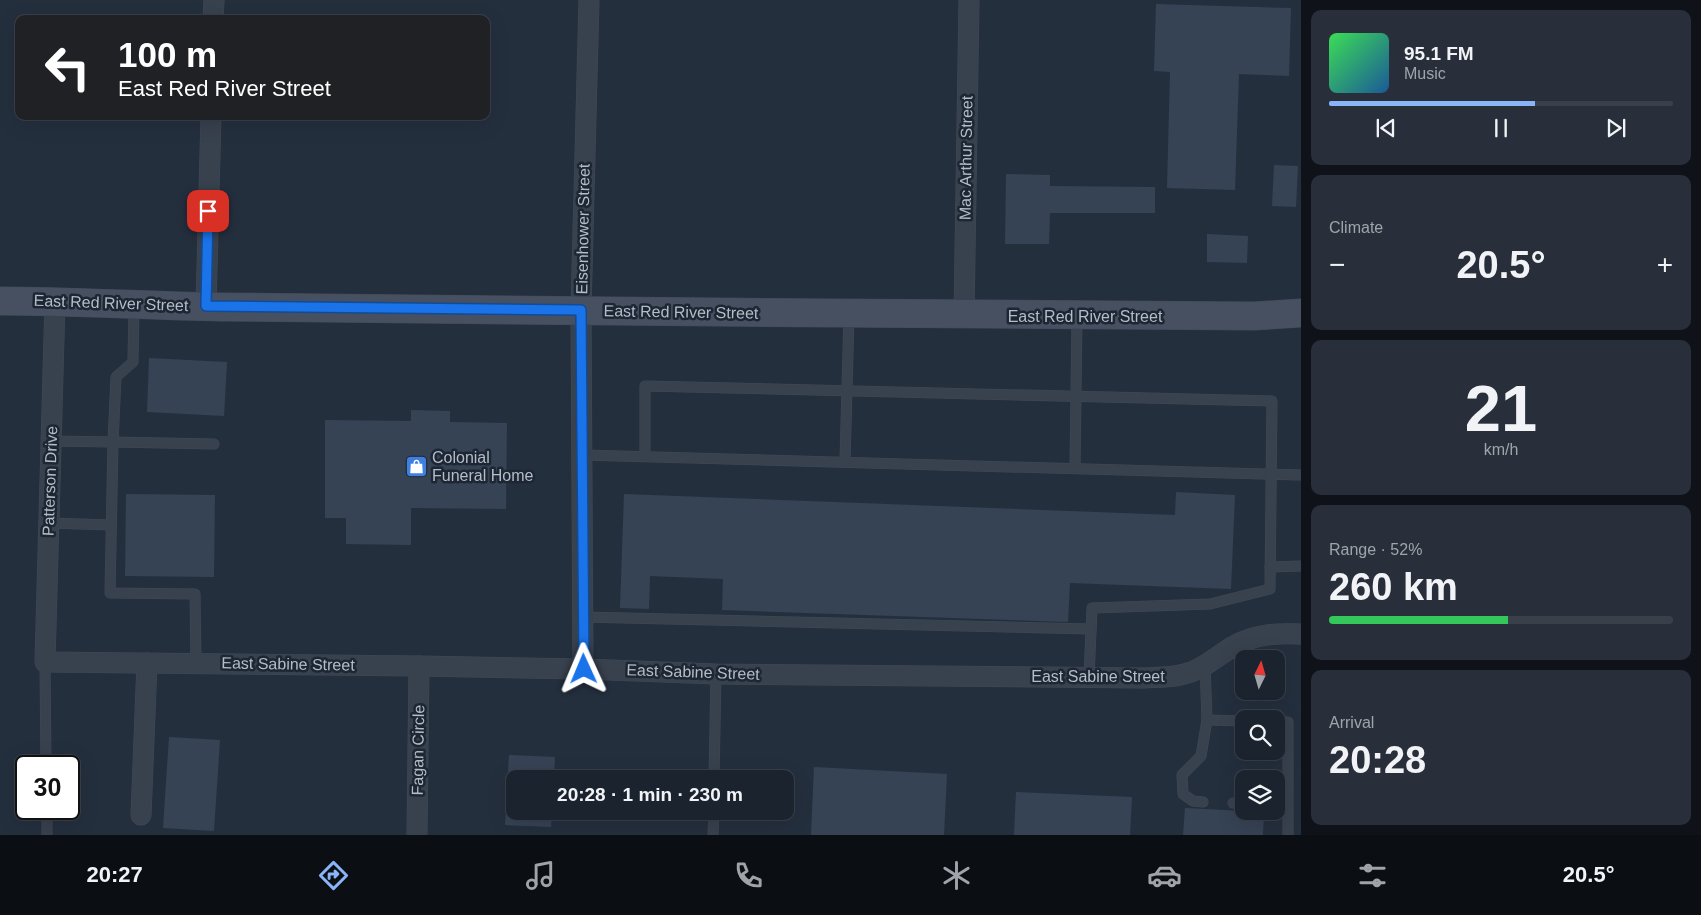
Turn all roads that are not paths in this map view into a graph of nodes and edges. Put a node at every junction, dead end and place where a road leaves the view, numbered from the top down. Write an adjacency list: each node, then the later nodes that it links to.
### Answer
1 (214, 0): 4 (street)
2 (589, 0): 10 (street, Eisenhower Street)
3 (969, 0): 13 (street, Mac Arthur Street)
4 (213, 15)
5 (211, 120): 9 (street)
6 (0, 301): 7 (street, East Red River Street)
7 (55, 301): 8 (street, East Red River Street); 17 (street, Patterson Drive)
8 (134, 304): 9 (street, East Red River Street); 18 (lane)
9 (206, 306): 10 (street, East Red River Street)
10 (581, 310): 12 (street, East Red River Street); 20 (street, Eisenhower Street)
11 (1301, 313): 14 (street, East Red River Street)
12 (849, 314): 13 (street, East Red River Street); 15 (lane)
13 (964, 316): 14 (street, East Red River Street)
14 (1077, 316): 16 (lane)
15 (847, 390): 16 (lane); 21 (lane); 22 (lane)
16 (1076, 396): 23 (lane); 24 (lane)
17 (51, 440): 18 (lane); 26 (street, Patterson Drive)
18 (112, 442): 19 (lane); 27 (lane)
19 (214, 444)
20 (582, 455): 21 (lane); 30 (street, Eisenhower Street)
21 (645, 455): 22 (lane)
22 (845, 461): 23 (lane)
23 (1075, 468): 24 (lane)
24 (1270, 474): 25 (lane); 29 (lane)
25 (1301, 475)
26 (49, 523): 27 (lane); 33 (street, Patterson Drive)
27 (111, 525): 35 (lane)
28 (1301, 566): 29 (lane)
29 (1270, 567): 31 (lane)
30 (583, 617): 31 (lane); 38 (street, Eisenhower Street)
31 (1091, 629): 40 (lane)
32 (1301, 634): 36 (street, East Sabine Street)
33 (45, 662): 34 (street, East Sabine Street); 44 (lane)
34 (147, 663): 35 (street, East Sabine Street); 48 (street)
35 (196, 663): 37 (street, East Sabine Street)
36 (1205, 664): 40 (street, East Sabine Street); 41 (lane)
37 (420, 666): 38 (street, East Sabine Street); 52 (street, Fagan Circle)
38 (584, 669): 39 (street, East Sabine Street)
39 (716, 674): 40 (street, East Sabine Street); 45 (lane)
40 (1089, 677)
41 (1207, 720): 42 (lane); 46 (lane)
42 (1235, 721)
43 (1285, 722): 47 (lane)
44 (46, 755)
45 (714, 770)
46 (1203, 802)
47 (1288, 804): 54 (lane)
48 (141, 815)
49 (46, 820): 51 (lane)
50 (714, 820): 53 (lane)
51 (47, 835)
52 (417, 835)
53 (713, 835)
54 (1288, 835)

